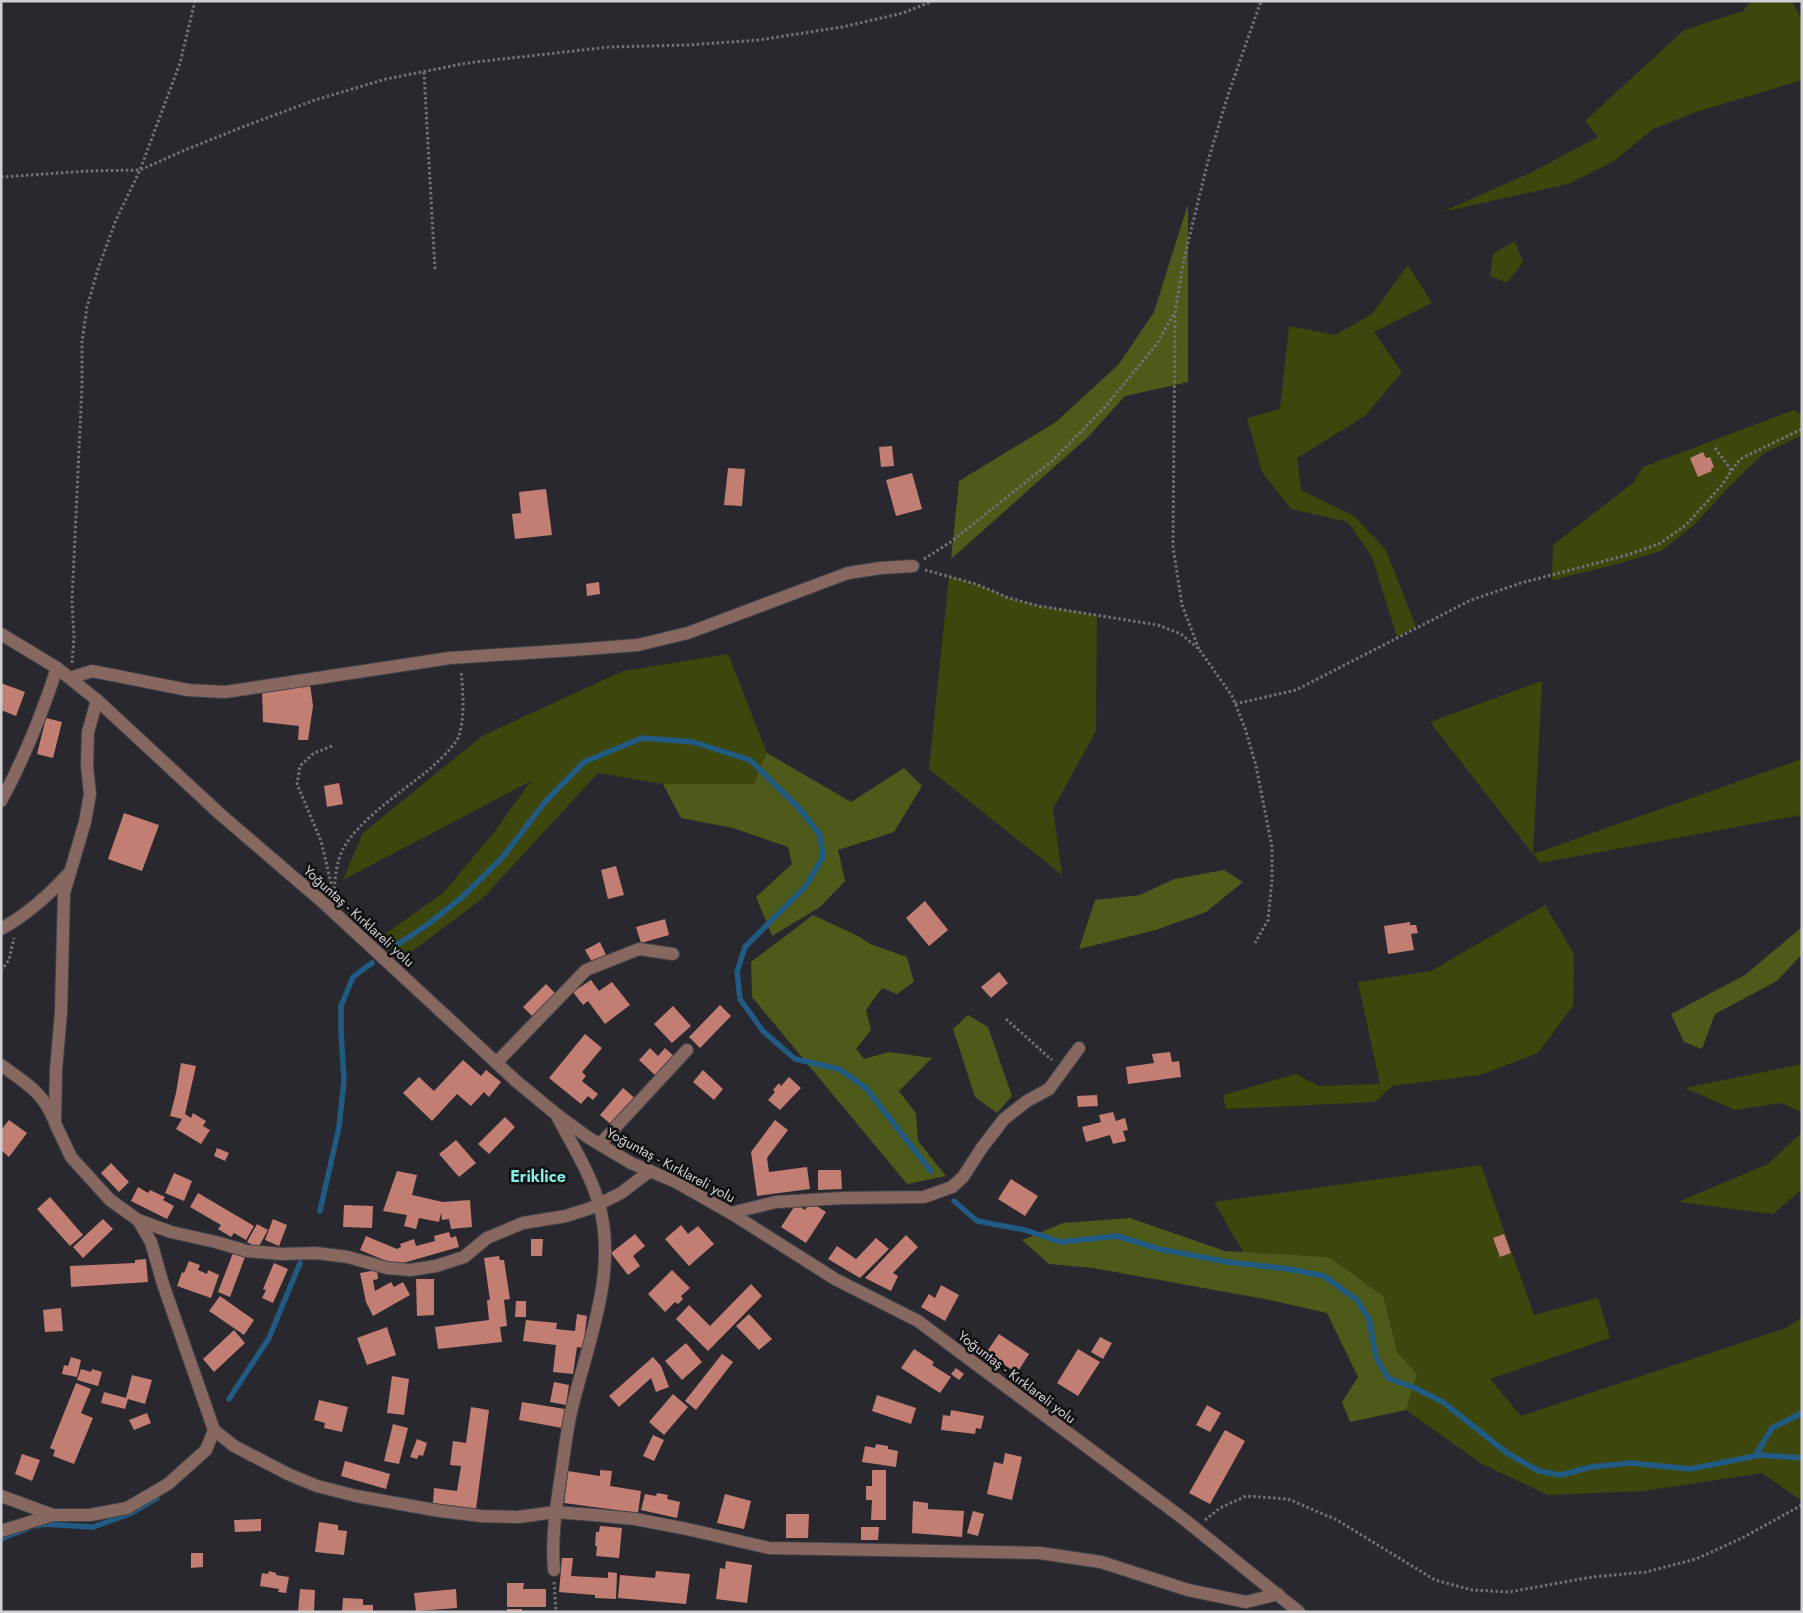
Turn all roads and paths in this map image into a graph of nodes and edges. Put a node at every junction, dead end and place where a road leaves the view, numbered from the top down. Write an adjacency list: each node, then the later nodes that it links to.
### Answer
1 (195, 1): 5 (path)
2 (932, 1): 4 (path)
3 (1261, 1): 8 (path)
4 (424, 72): 5 (path); 7 (path)
5 (140, 170): 6 (path); 17 (path)
6 (1, 177)
7 (435, 270)
8 (1175, 312): 12 (path); 14 (path)
9 (1802, 429): 11 (path)
10 (1715, 448): 11 (path)
11 (1732, 471): 19 (path)
12 (913, 566): 14 (path); 15 (street)
13 (1, 634): 16 (street, Yoğuntaş - Kırklareli yolu)
14 (1199, 649): 19 (path)
15 (460, 657): 17 (street); 20 (path)
16 (57, 668): 17 (street, Yoğuntaş - Kırklareli yolu); 21 (street)
17 (70, 678): 18 (street, Yoğuntaş - Kırklareli yolu)
18 (98, 700): 22 (street); 31 (street, Yoğuntaş - Kırklareli yolu)
19 (1235, 704): 25 (path)
20 (332, 746)
21 (1, 801)
22 (69, 872): 23 (street); 35 (street)
23 (18, 918): 24 (street); 27 (path)
24 (1, 929)
25 (1255, 943)
26 (673, 954): 31 (street)
27 (1, 971)
28 (1006, 1020): 33 (path)
29 (1079, 1048): 33 (street)
30 (687, 1050): 36 (street)
31 (496, 1062): 34 (street, Yoğuntaş - Kırklareli yolu)
32 (1, 1066): 35 (street)
33 (1063, 1071): 39 (street)
34 (556, 1114): 36 (street, Yoğuntaş - Kırklareli yolu); 38 (street)
35 (55, 1123): 40 (street)
36 (600, 1144): 37 (street, Yoğuntaş - Kırklareli yolu)
37 (650, 1171): 38 (street); 39 (street, Yoğuntaş - Kırklareli yolu)
38 (599, 1204): 40 (street); 44 (street)
39 (731, 1213): 46 (street, Yoğuntaş - Kırklareli yolu)
40 (138, 1220): 41 (street)
41 (214, 1430): 44 (street); 45 (street)
42 (1, 1496): 45 (street)
43 (1802, 1505): 46 (path)
44 (555, 1512): 48 (street); 49 (street)
45 (53, 1515): 47 (street)
46 (1195, 1529): 49 (street, Yoğuntaş - Kırklareli yolu)
47 (1, 1532)
48 (554, 1570): 50 (path)
49 (1278, 1594): 51 (street, Yoğuntaş - Kırklareli yolu)
50 (556, 1612)
51 (1299, 1612)

